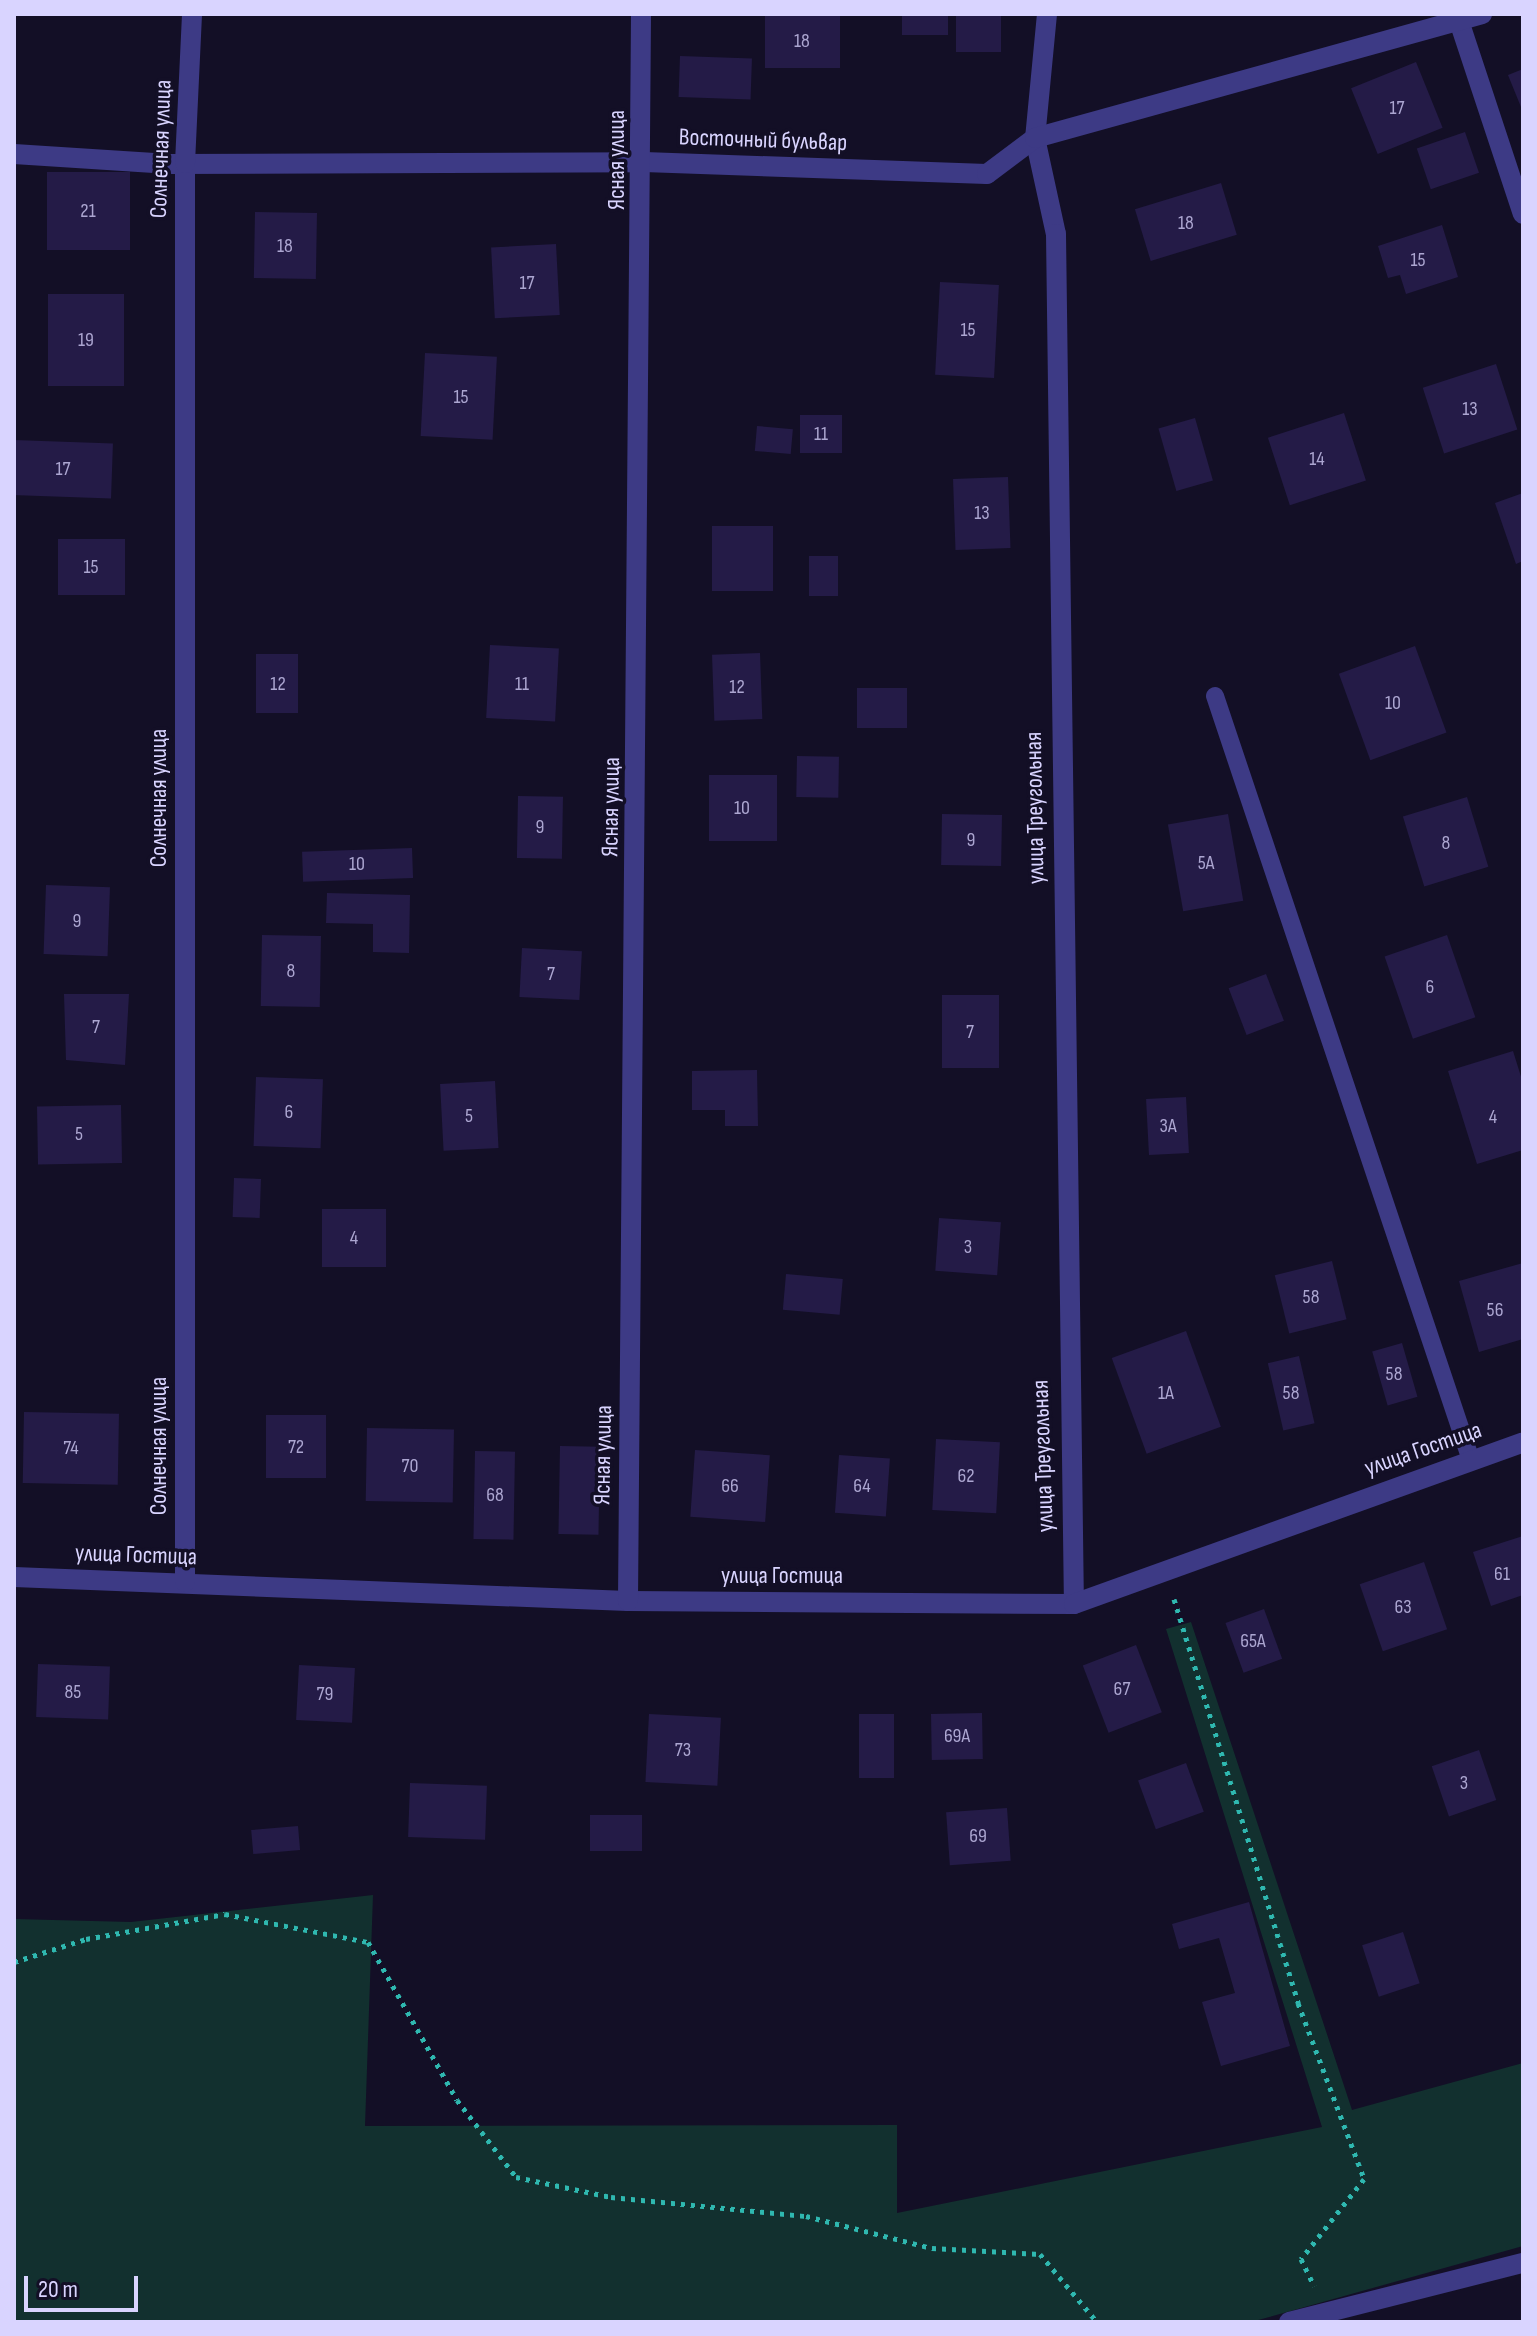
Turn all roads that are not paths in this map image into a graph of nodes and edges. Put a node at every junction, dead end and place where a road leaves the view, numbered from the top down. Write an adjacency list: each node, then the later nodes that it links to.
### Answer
1 (192, 14): 9 (street, Солнечная улица)
2 (641, 14): 8 (street, Ясная улица)
3 (1047, 14): 6 (street, улица Треугольная)
4 (1482, 14): 5 (street, Восточный бульвар)
5 (1459, 21): 6 (street, Восточный бульвар); 10 (street)
6 (1035, 138): 8 (street, Восточный бульвар); 17 (street, улица Треугольная)
7 (14, 154): 9 (street, Восточный бульвар)
8 (644, 162): 9 (street, Восточный бульвар); 16 (street, Ясная улица)
9 (185, 163): 15 (street, Солнечная улица)
10 (1523, 214)
11 (1215, 696): 13 (lane)
12 (1523, 1442): 13 (street, улица Гостица)
13 (1471, 1460): 17 (street, улица Гостица)
14 (14, 1577): 15 (street, улица Гостица)
15 (185, 1582): 16 (street, улица Гостица)
16 (628, 1601): 17 (street, улица Гостица)
17 (1074, 1604)
18 (1523, 2263): 19 (street)
19 (1289, 2322)

